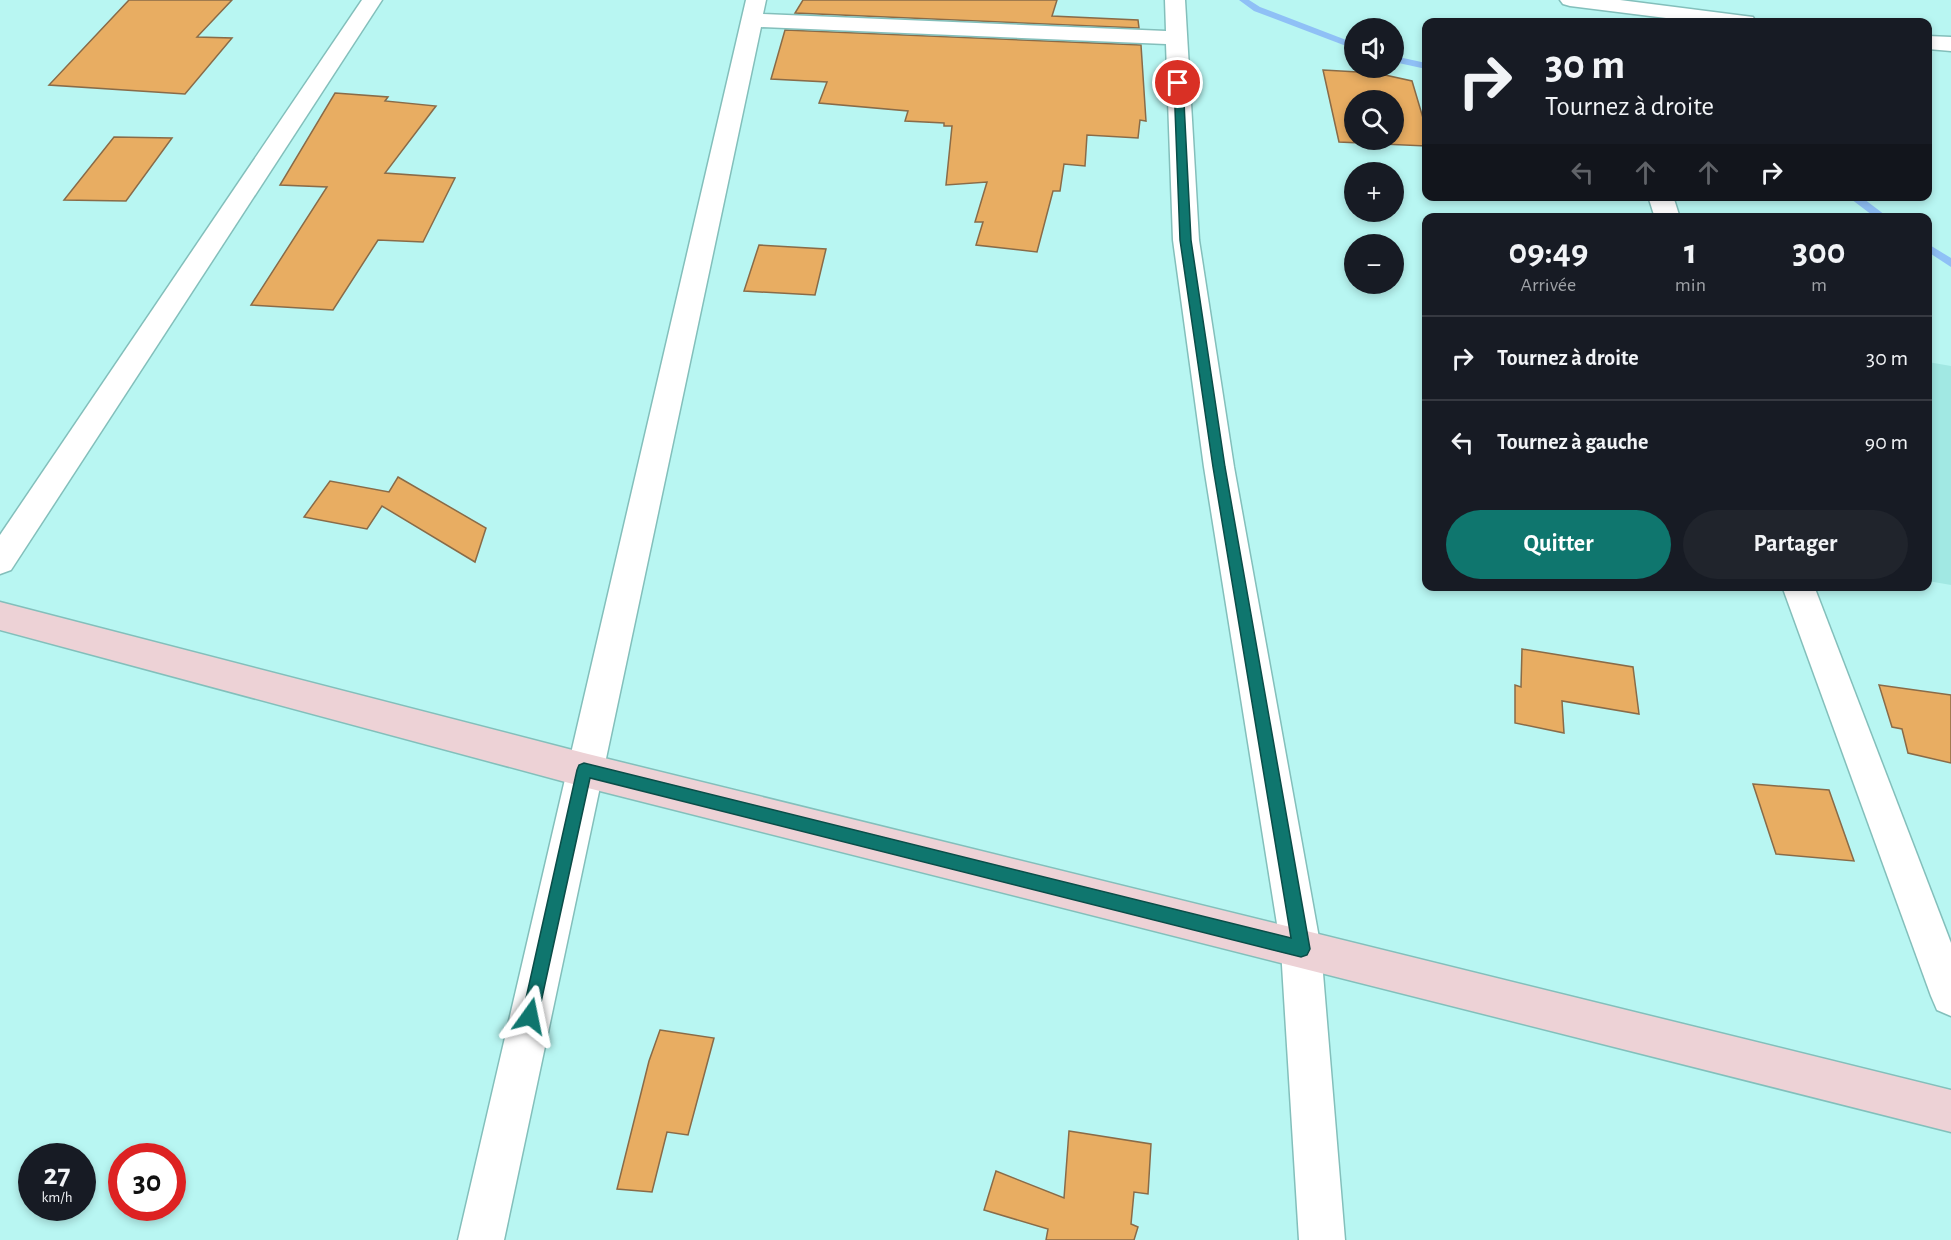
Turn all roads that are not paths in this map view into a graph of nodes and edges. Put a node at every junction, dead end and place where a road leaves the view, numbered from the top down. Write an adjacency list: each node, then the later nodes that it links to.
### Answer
1 (372, 0): 10 (street)
2 (1175, 0): 7 (street)
3 (1576, 1): 5 (street); 6 (street)
4 (754, 10): 7 (street); 13 (street)
5 (1586, 18)
6 (1713, 18)
7 (1176, 38): 14 (street)
8 (1932, 43): 9 (street)
9 (1951, 44)
10 (0, 561)
11 (1800, 591): 15 (street)
12 (0, 616): 13 (main road)
13 (584, 770): 14 (main road); 17 (street)
14 (1301, 949): 16 (main road); 18 (street)
15 (1951, 996)
16 (1951, 1111)
17 (481, 1240)
18 (1322, 1240)

